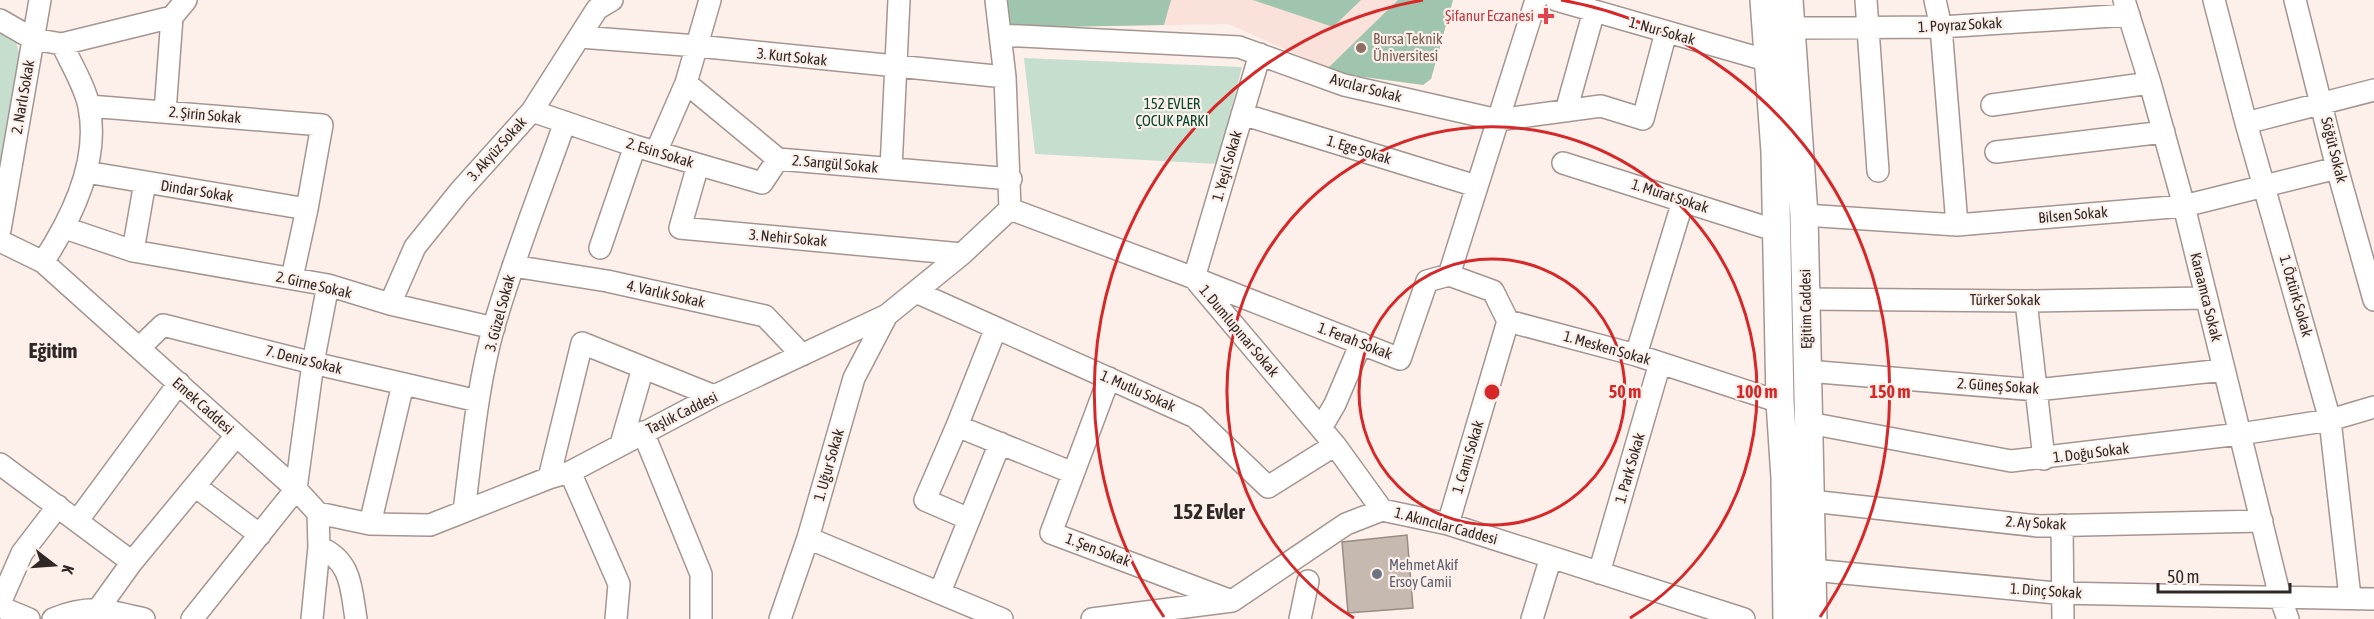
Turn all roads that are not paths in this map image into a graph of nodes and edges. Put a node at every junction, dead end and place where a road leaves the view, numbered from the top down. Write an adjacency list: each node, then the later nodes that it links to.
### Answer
1 (40, 0): 25 (street, 2. Narlı Sokak)
2 (186, 0): 17 (street)
3 (612, 0): 24 (street, 3. Akyüz Sokak)
4 (710, 0): 27 (street)
5 (899, 0): 30 (street)
6 (996, 0): 23 (street)
7 (1536, 0): 42 (street)
8 (1556, 0): 16 (street, 1. Nur Sokak)
9 (1764, 0): 29 (main road, Eğitim Caddesi)
10 (1789, 0): 20 (main road, Eğitim Caddesi)
11 (1866, 0): 21 (street)
12 (1935, 0): 19 (street)
13 (2214, 0): 44 (street, 1. Öztürk Sokak)
14 (2295, 0): 35 (street, Söğüt Sokak)
15 (2126, 7): 19 (street, 1. Poyraz Sokak); 33 (street, Karaamca Sokak)
16 (1594, 11): 22 (street, 1. Nur Sokak); 39 (street)
17 (172, 17): 26 (street); 40 (street)
18 (0, 20): 25 (street)
19 (1941, 27): 21 (street, 1. Poyraz Sokak); 65 (street)
20 (1791, 28): 21 (street, 1. Poyraz Sokak); 64 (main road, Eğitim Caddesi)
21 (1868, 28): 54 (street)
22 (1666, 32): 29 (street, 1. Nur Sokak); 39 (street, Avcılar Sokak)
23 (1000, 35): 28 (street, Avcılar Sokak); 31 (street)
24 (580, 37): 27 (street, 3. Kurt Sokak); 38 (street, 3. Akyüz Sokak)
25 (33, 39): 26 (street); 67 (street, 2. Narlı Sokak)
26 (62, 44): 37 (street)
27 (697, 46): 30 (street, 3. Kurt Sokak); 32 (street)
28 (1260, 54): 41 (street, 1. Yeşil Sokak); 42 (street, Avcılar Sokak)
29 (1769, 61): 68 (main road, Eğitim Caddesi)
30 (896, 68): 31 (street, 3. Kurt Sokak); 53 (street)
31 (1005, 77): 56 (street)
32 (686, 83): 47 (street); 49 (street, 2. Sarıgül Sokak)
33 (2150, 83): 36 (street); 45 (street, Karaamca Sokak)
34 (2374, 90): 35 (street)
35 (2322, 103): 44 (street); 52 (street, Söğüt Sokak)
36 (1992, 105)
37 (89, 106): 40 (street, 2. Şirin Sokak); 55 (street)
38 (532, 111): 43 (street, 2. Esin Sokak); 84 (street, 3. Akyüz Sokak)
39 (1566, 111): 42 (street, Avcılar Sokak)
40 (165, 112): 62 (street, 2. Şirin Sokak)
41 (1242, 114): 58 (street, 1. Ege Sokak); 77 (street, 1. Yeşil Sokak)
42 (1498, 120): 58 (street)
43 (566, 122): 46 (street, 2. Esin Sokak); 74 (street, 3. Güzel Sokak)
44 (2246, 123): 59 (street, 1. Öztürk Sokak)
45 (2164, 132): 48 (street); 61 (street, Karaamca Sokak)
46 (635, 146): 47 (street, 2. Esin Sokak); 70 (street)
47 (656, 152): 51 (street, 2. Esin Sokak)
48 (1996, 152)
49 (778, 159): 51 (street, 2. Esin Sokak); 53 (street, 2. Sarıgül Sokak)
50 (1563, 163): 60 (street, 1. Murat Sokak)
51 (698, 165): 72 (street, 3. Nehir Sokak)
52 (2337, 168): 59 (street, Bilsen Sokak); 82 (street, Söğüt Sokak)
53 (891, 169): 56 (street, 2. Sarıgül Sokak)
54 (1878, 171)
55 (86, 172): 57 (street, Dindar Sokak); 66 (street)
56 (1011, 179): 63 (street)
57 (145, 182): 62 (street, Dindar Sokak); 71 (street)
58 (1476, 186): 75 (street)
59 (2265, 186): 61 (street, Bilsen Sokak); 106 (street, 1. Öztürk Sokak)
60 (1683, 201): 68 (street, 1. Murat Sokak); 92 (street)
61 (2184, 206): 65 (street, Bilsen Sokak); 80 (street, Karaamca Sokak)
62 (307, 209): 76 (street)
63 (1010, 209): 72 (street, Taşlık Caddesi); 77 (street, 1. Dumlupınar Sokak)
64 (1804, 215): 65 (street, Bilsen Sokak); 81 (main road, Eğitim Caddesi)
65 (1957, 225)
66 (65, 228): 71 (street, 2. Girne Sokak); 73 (street)
67 (0, 230)
68 (1777, 231): 104 (main road, Eğitim Caddesi)
69 (0, 241): 73 (street, Emek Caddesi)
70 (600, 248)
71 (133, 251): 76 (street, 2. Girne Sokak)
72 (962, 254): 79 (street, Taşlık Caddesi)
73 (43, 262): 90 (street, Emek Caddesi)
74 (513, 266): 87 (street, 3. Güzel Sokak); 91 (street, 4. Varlık Sokak)
75 (1449, 275): 86 (street); 89 (street, 1. Ferah Sokak)
76 (292, 278): 78 (street, 2. Girne Sokak)
77 (1194, 278): 89 (street, 1. Ferah Sokak); 109 (street, 1. Dumlupınar Sokak)
78 (327, 285): 84 (street, 2. Girne Sokak); 93 (street)
79 (916, 292): 85 (street, Taşlık Caddesi); 88 (street, 1. Mutlu Sokak)
80 (2205, 298): 83 (street, Türker Sokak); 96 (street, Karaamca Sokak)
81 (1805, 299): 83 (street, Türker Sokak); 97 (main road, Eğitim Caddesi)
82 (2374, 300)
83 (2026, 301): 101 (street)
84 (390, 304): 87 (street, 2. Girne Sokak)
85 (887, 315): 91 (street, Taşlık Caddesi); 135 (street, 1. Uğur Sokak)
86 (1508, 321): 92 (street, 1. Mesken Sokak); 132 (street, 1. Cami Sokak)
87 (494, 328): 103 (street, 3. Güzel Sokak)
88 (996, 328): 98 (street, 1. Mutlu Sokak); 108 (street)
89 (1361, 344): 109 (street)
90 (140, 348): 93 (street, 7. Deniz Sokak); 99 (street, Emek Caddesi)
91 (802, 355): 102 (street, Taşlık Caddesi)
92 (1636, 355): 94 (street, 1. Mesken Sokak)
93 (313, 363): 100 (street, 7. Deniz Sokak); 122 (street)
94 (1660, 363): 104 (street, 1. Mesken Sokak); 140 (street, 1. Park Sokak)
95 (643, 368): 102 (street); 114 (street); 120 (street)
96 (2224, 370): 101 (street, 2. Güneş Sokak); 111 (street, Karaamca Sokak)
97 (1807, 371): 101 (street, 2. Güneş Sokak); 107 (main road, Eğitim Caddesi)
98 (1109, 378): 115 (street, 1. Mutlu Sokak); 119 (street, 1. Şen Sokak)
99 (179, 383): 112 (street, Emek Caddesi); 129 (street)
100 (403, 384): 103 (street, 7. Deniz Sokak); 131 (street)
101 (2036, 390): 116 (street)
102 (714, 396): 110 (street, Taşlık Caddesi)
103 (478, 401): 126 (street, 3. Güzel Sokak)
104 (1780, 402): 165 (main road, Eğitim Caddesi)
105 (2374, 407): 106 (street, 1. Doğu Sokak)
106 (2330, 420): 111 (street, 1. Doğu Sokak); 145 (street, 1. Öztürk Sokak)
107 (1809, 423): 116 (street, 1. Doğu Sokak); 123 (main road, Eğitim Caddesi)
108 (957, 426): 113 (street); 128 (street)
109 (1321, 428): 115 (street, 1. Dumlupınar Sokak)
110 (643, 432): 114 (street, Taşlık Caddesi); 159 (street)
111 (2240, 434): 116 (street, 1. Doğu Sokak); 130 (street, Karaamca Sokak)
112 (236, 436): 121 (street); 122 (street, Emek Caddesi)
113 (1000, 443): 119 (street); 128 (street)
114 (621, 444): 118 (street, Taşlık Caddesi)
115 (1335, 445): 125 (street, 1. Dumlupınar Sokak)
116 (2044, 459)
117 (0, 464): 124 (street)
118 (570, 472): 120 (street, Taşlık Caddesi); 158 (street)
119 (1073, 473): 147 (street, 1. Şen Sokak)
120 (549, 478): 126 (street, Taşlık Caddesi)
121 (195, 486): 134 (street); 138 (street)
122 (296, 489): 127 (street, Emek Caddesi); 134 (street)
123 (1811, 501): 133 (street, 2. Ay Sokak); 139 (main road, Eğitim Caddesi)
124 (58, 507): 129 (street); 148 (street)
125 (1382, 510): 132 (street, 1. Akıncılar Caddesi); 147 (street, 1. Akıncılar Caddesi)
126 (464, 511): 131 (street, Taşlık Caddesi)
127 (318, 513): 131 (street, Taşlık Caddesi); 136 (street)
128 (969, 519): 142 (street)
129 (78, 520): 138 (street)
130 (2262, 521): 133 (street, 2. Ay Sokak); 144 (street, Karaamca Sokak)
131 (370, 524)
132 (1448, 524): 137 (street, 1. Akıncılar Caddesi)
133 (2062, 525): 143 (street)
134 (260, 535): 155 (street)
135 (808, 538): 142 (street); 160 (street, 1. Uğur Sokak)
136 (319, 547): 156 (street); 157 (street)
137 (1551, 557): 140 (street, 1. Akıncılar Caddesi); 163 (street)
138 (132, 562): 149 (street)
139 (1812, 570): 143 (street, 1. Dinç Sokak); 166 (main road, Eğitim Caddesi)
140 (1599, 573): 150 (street, 1. Akıncılar Caddesi)
141 (1308, 581): 162 (street)
142 (940, 592): 161 (street)
143 (2063, 593): 144 (street, 1. Dinç Sokak); 167 (street)
144 (2280, 597): 145 (street, 1. Dinç Sokak); 168 (street, Karaamca Sokak)
145 (2350, 597): 146 (street, 1. Dinç Sokak)
146 (2374, 599)
147 (1233, 601): 152 (street, 1. Akıncılar Caddesi)
148 (0, 605): 153 (street)
149 (99, 608): 151 (street); 154 (street)
150 (1696, 612): 164 (street, 1. Akıncılar Caddesi)
151 (60, 618)
152 (1105, 618)
153 (29, 619)
154 (144, 619)
155 (192, 619)
156 (312, 619)
157 (356, 619)
158 (616, 619)
159 (701, 619)
160 (780, 619)
161 (1002, 619)
162 (1300, 619)
163 (1532, 619)
164 (1744, 619)
165 (1786, 619)
166 (1813, 619)
167 (2063, 619)
168 (2288, 619)

